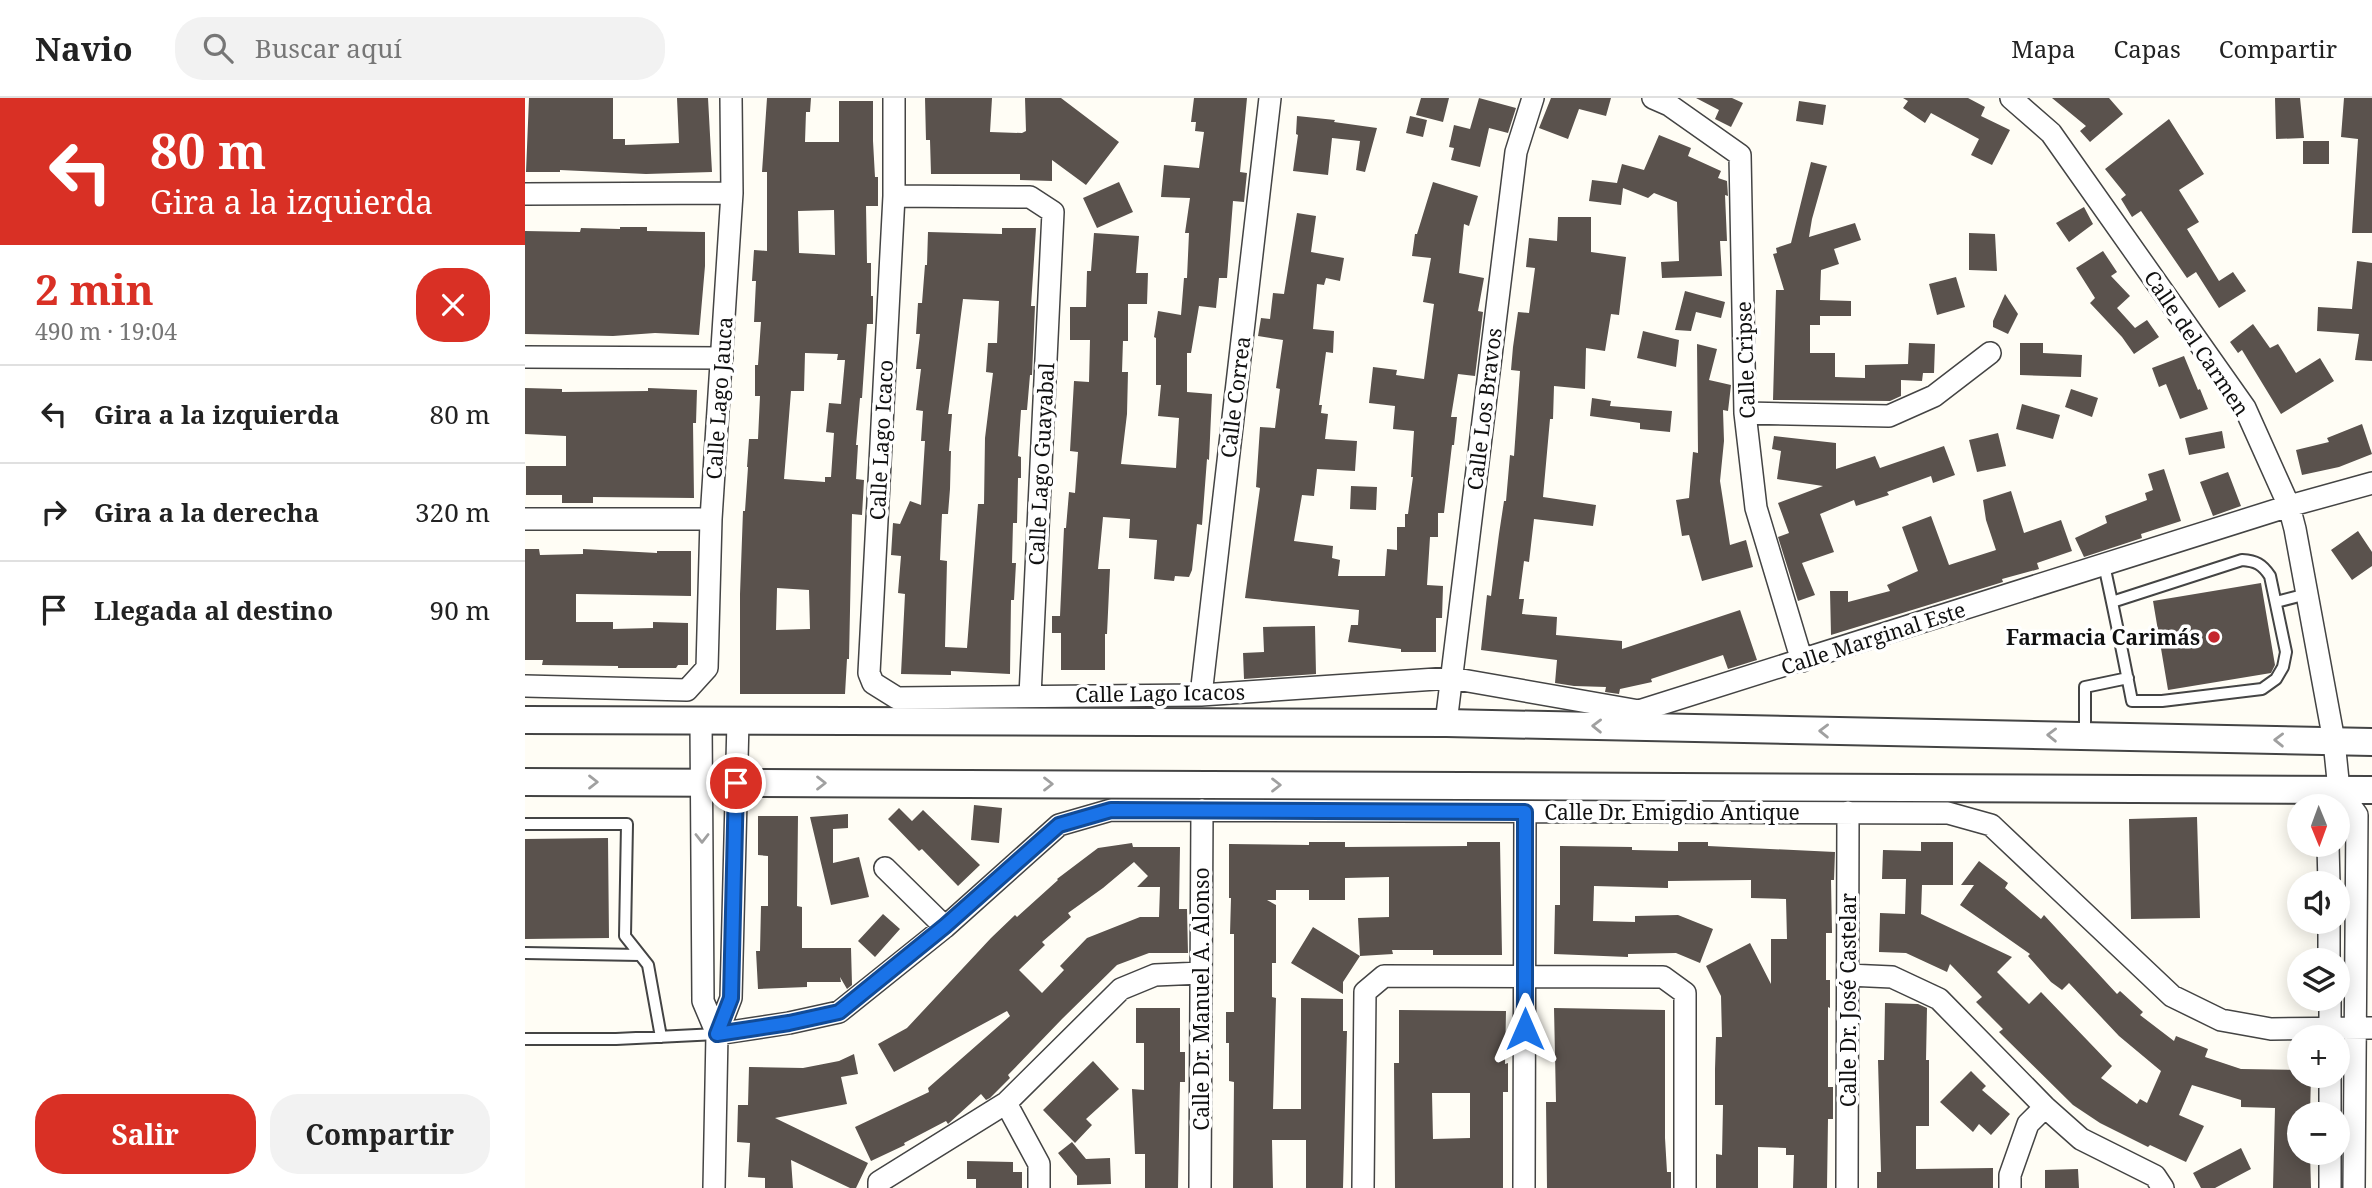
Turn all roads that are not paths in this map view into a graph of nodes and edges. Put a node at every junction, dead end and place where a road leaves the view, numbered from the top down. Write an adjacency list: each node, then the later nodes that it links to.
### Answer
1 (731, 98): 7 (street, Calle Lago Jauca)
2 (894, 98): 9 (street, Calle Lago Icaco)
3 (1270, 98): 27 (street, Calle Correa)
4 (1533, 98): 23 (street, Calle Los Bravos)
5 (1653, 98): 13 (street, Calle Cripse)
6 (2011, 98): 15 (street, Calle del Carmen)
7 (732, 193): 8 (street); 12 (street, Calle Lago Jauca)
8 (525, 194)
9 (894, 196): 25 (street, Calle Lago Icaco); 28 (street, Calle Lago Guayabal)
10 (1990, 353): 13 (street)
11 (525, 357): 12 (street)
12 (722, 358): 17 (street, Calle Lago Jauca)
13 (1745, 413): 22 (street, Calle Cripse)
14 (2372, 483): 15 (street, Calle Marginal Este)
15 (2289, 506): 18 (street, Calle Marginal Este); 19 (street, Calle del Carmen)
16 (525, 519): 17 (street)
17 (711, 519): 26 (street, Calle Lago Jauca)
18 (2104, 565): 20 (lane); 22 (street, Calle Marginal Este)
19 (2307, 594): 21 (lane); 34 (street, Calle del Carmen)
20 (2112, 602): 21 (lane); 24 (lane)
21 (2276, 602): 24 (lane)
22 (1802, 661): 23 (street, Calle Marginal Este)
23 (1451, 678): 27 (street, Calle Lago Icacos); 32 (street, Calle Los Bravos)
24 (2128, 678): 33 (lane)
25 (873, 683): 28 (street, Calle Lago Icacos)
26 (525, 686)
27 (1201, 695): 28 (street, Calle Lago Icacos)
28 (1030, 696)
29 (525, 720): 30 (street)
30 (701, 720): 31 (street); 37 (street)
31 (738, 720): 32 (street); 38 (street)
32 (1446, 723): 33 (street, one-way to 32)
33 (2085, 736): 34 (street, one-way to 33)
34 (2334, 741): 35 (street); 40 (street, Calle del Carmen)
35 (2372, 742)
36 (525, 782): 37 (street, one-way to 37)
37 (702, 783): 38 (street); 57 (street, one-way to 57)
38 (736, 783): 42 (street, one-way to 42); 57 (street)
39 (2372, 790): 41 (street)
40 (2336, 794)
41 (2350, 795)
42 (2287, 798)
43 (2350, 809): 55 (street)
44 (1202, 810): 46 (street, Calle Dr. Emigdio Antique); 49 (street, Calle Dr. Emigdio Antique); 52 (street, Calle Dr. Manuel A. Alonso)
45 (1848, 811): 46 (street, Calle Dr. Emigdio Antique); 54 (street, Calle Dr. José Castelar); 56 (street, Calle Dr. Emigdio Antique)
46 (1525, 812): 53 (street)
47 (525, 824): 51 (lane)
48 (885, 868): 49 (street)
49 (945, 926): 57 (street, Calle Dr. Emigdio Antique)
50 (525, 953): 51 (lane)
51 (640, 955): 58 (lane)
52 (1201, 973): 60 (street); 66 (street, Calle Dr. Manuel A. Alonso)
53 (1525, 975): 67 (street); 68 (street); 69 (street)
54 (1848, 975): 61 (street); 70 (street, Calle Dr. José Castelar)
55 (2364, 1028): 74 (street)
56 (2287, 1030)
57 (717, 1034): 58 (lane); 63 (street)
58 (661, 1037): 59 (lane)
59 (525, 1038)
60 (1006, 1102): 64 (street); 65 (street)
61 (2045, 1107): 71 (street); 72 (street)
62 (2330, 1165): 73 (street)
63 (714, 1188)
64 (879, 1188)
65 (1038, 1188)
66 (1201, 1188)
67 (1363, 1188)
68 (1524, 1188)
69 (1685, 1188)
70 (1847, 1188)
71 (2010, 1188)
72 (2163, 1188)
73 (2330, 1188)
74 (2354, 1188)

